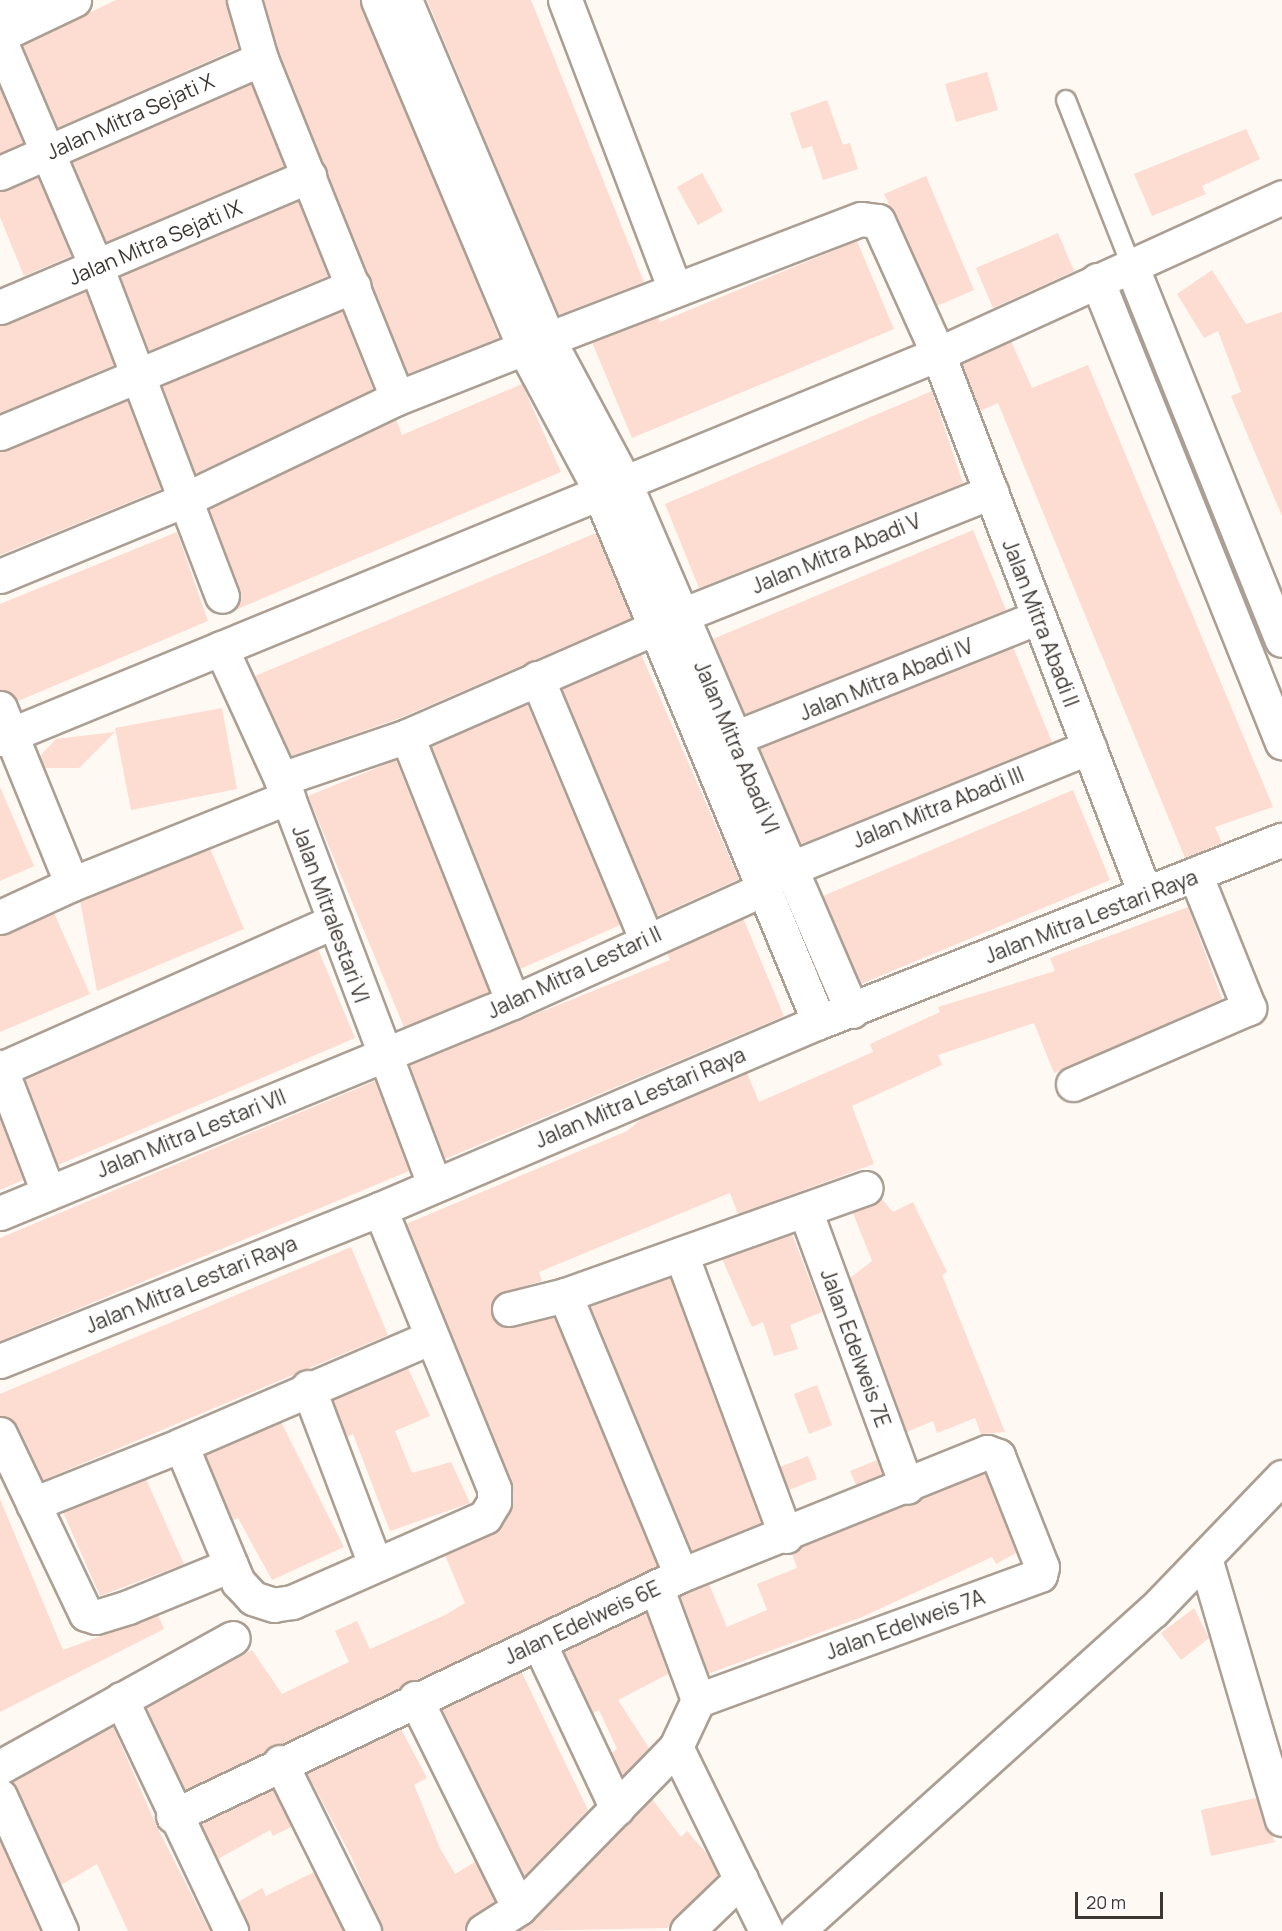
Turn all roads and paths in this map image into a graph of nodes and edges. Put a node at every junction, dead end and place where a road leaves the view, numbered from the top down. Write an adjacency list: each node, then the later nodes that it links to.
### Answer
1 (20, 0): 7 (street)
2 (74, 0): 8 (street)
3 (244, 0): 10 (street)
4 (378, 0): 22 (street)
5 (405, 0): 22 (street)
6 (565, 0): 20 (street)
7 (0, 9)
8 (0, 35)
9 (0, 41): 12 (street)
10 (261, 59): 12 (street, Jalan Mitra Sejati X); 14 (street)
11 (1066, 100): 16 (lane)
12 (45, 153): 13 (street, Jalan Mitra Sejati X); 17 (street)
13 (0, 173)
14 (309, 177): 17 (street, Jalan Mitra Sejati IX); 19 (street)
15 (1282, 196): 16 (street)
16 (1131, 265): 18 (street); 34 (street)
17 (96, 266): 21 (street, Jalan Mitra Sejati IX); 24 (street)
18 (1097, 280): 23 (street); 40 (street)
19 (354, 286): 24 (street); 25 (street)
20 (675, 290): 22 (street, Jalan Mitra Abadi II); 23 (street, Jalan Mitra Abadi II)
21 (0, 307)
22 (536, 344): 25 (street, Jalan Mitra Abadi II); 27 (street)
23 (938, 354): 27 (street); 28 (street, Jalan Mitra Abadi II)
24 (139, 379): 26 (street); 29 (street)
25 (397, 398): 29 (street, Jalan Mitra Abadi II)
26 (0, 433)
27 (611, 487): 33 (street); 35 (street)
28 (991, 492): 32 (street, Jalan Mitra Abadi II); 33 (street, Jalan Mitra Abadi V)
29 (184, 500): 30 (street, Jalan Mitra Abadi II); 31 (street)
30 (0, 576)
31 (222, 596)
32 (1039, 617): 39 (street, Jalan Mitra Abadi IV); 41 (street, Jalan Mitra Abadi II)
33 (668, 621): 36 (street, Jalan Mitra Abadi V); 39 (street, Jalan Mitra Abadi VI); 46 (street)
34 (1282, 640)
35 (221, 648): 37 (street); 43 (street, Jalan Mitralestari VI)
36 (537, 678): 38 (street, Jalan Mitra Abadi V); 51 (street)
37 (4, 727): 42 (street)
38 (407, 736): 43 (street, Jalan Mitra Abadi V); 52 (street)
39 (732, 739): 46 (street, Jalan Mitra Abadi VI)
40 (1282, 742)
41 (1089, 747): 46 (street, Jalan Mitra Abadi III); 48 (street, Jalan Mitra Abadi II)
42 (12, 771): 47 (street)
43 (284, 788): 47 (street, Jalan Mitra Abadi V); 50 (street, Jalan Mitralestari VI)
44 (1282, 840): 45 (street, Jalan Mitra Lestari Raya)
45 (1196, 876): 48 (street, Jalan Mitra Lestari Raya); 57 (street)
46 (777, 879): 51 (street, Jalan Mitra Lestari II); 53 (street, Jalan Mitra Abadi VI); 54 (street)
47 (72, 884): 49 (street, Jalan Mitra Abadi V)
48 (1144, 891): 53 (street, Jalan Mitra Lestari Raya)
49 (0, 917)
50 (334, 921): 55 (street, Jalan Mitralestari VI); 56 (street)
51 (646, 938): 52 (street, Jalan Mitra Lestari II)
52 (513, 1002): 55 (street, Jalan Mitra Lestari II)
53 (852, 1011): 54 (street, Jalan Mitra Lestari Raya)
54 (819, 1022): 58 (street, Jalan Mitra Lestari Raya)
55 (383, 1057): 58 (street, Jalan Mitralestari VI); 60 (street, Jalan Mitra Lestari VII)
56 (0, 1068): 60 (street)
57 (1073, 1084)
58 (434, 1184): 61 (street, Jalan Mitra Lestari Raya)
59 (866, 1188): 62 (street)
60 (48, 1192): 63 (street, Jalan Mitra Lestari VII)
61 (380, 1209): 67 (street); 68 (street, Jalan Mitra Lestari Raya)
62 (805, 1210): 64 (street); 74 (street, Jalan Edelweis 7E)
63 (0, 1213)
64 (681, 1254): 65 (street); 76 (street)
65 (566, 1295): 66 (street); 80 (street)
66 (509, 1309)
67 (429, 1338): 69 (street); 78 (street)
68 (0, 1361)
69 (308, 1387): 71 (street); 78 (street)
70 (0, 1434): 75 (street)
71 (181, 1445): 75 (street); 79 (street)
72 (998, 1456): 74 (street, Jalan Edelweis 6E); 85 (street, Jalan Edelweis 7A)
73 (1282, 1477): 77 (street)
74 (908, 1487): 76 (street, Jalan Edelweis 6E)
75 (33, 1504): 79 (street)
76 (786, 1536): 80 (street, Jalan Edelweis 6E)
77 (1205, 1558): 92 (street); 101 (street)
78 (375, 1564): 79 (street)
79 (231, 1565)
80 (669, 1582): 82 (street, Jalan Edelweis 6E); 85 (street)
81 (233, 1638): 84 (street)
82 (540, 1643): 83 (street, Jalan Edelweis 6E); 90 (street)
83 (415, 1698): 87 (street, Jalan Edelweis 6E); 94 (street)
84 (121, 1699): 88 (street); 91 (street)
85 (698, 1700): 86 (street)
86 (676, 1747): 90 (street); 93 (street)
87 (280, 1762): 91 (street, Jalan Edelweis 6E); 97 (street)
88 (0, 1767)
89 (0, 1796): 95 (street)
90 (616, 1809): 94 (street)
91 (173, 1816): 96 (street)
92 (1282, 1819)
93 (741, 1879): 99 (street); 100 (street)
94 (519, 1908): 98 (street)
95 (61, 1931)
96 (231, 1931)
97 (364, 1931)
98 (483, 1931)
99 (687, 1931)
100 (766, 1931)
101 (797, 1931)

